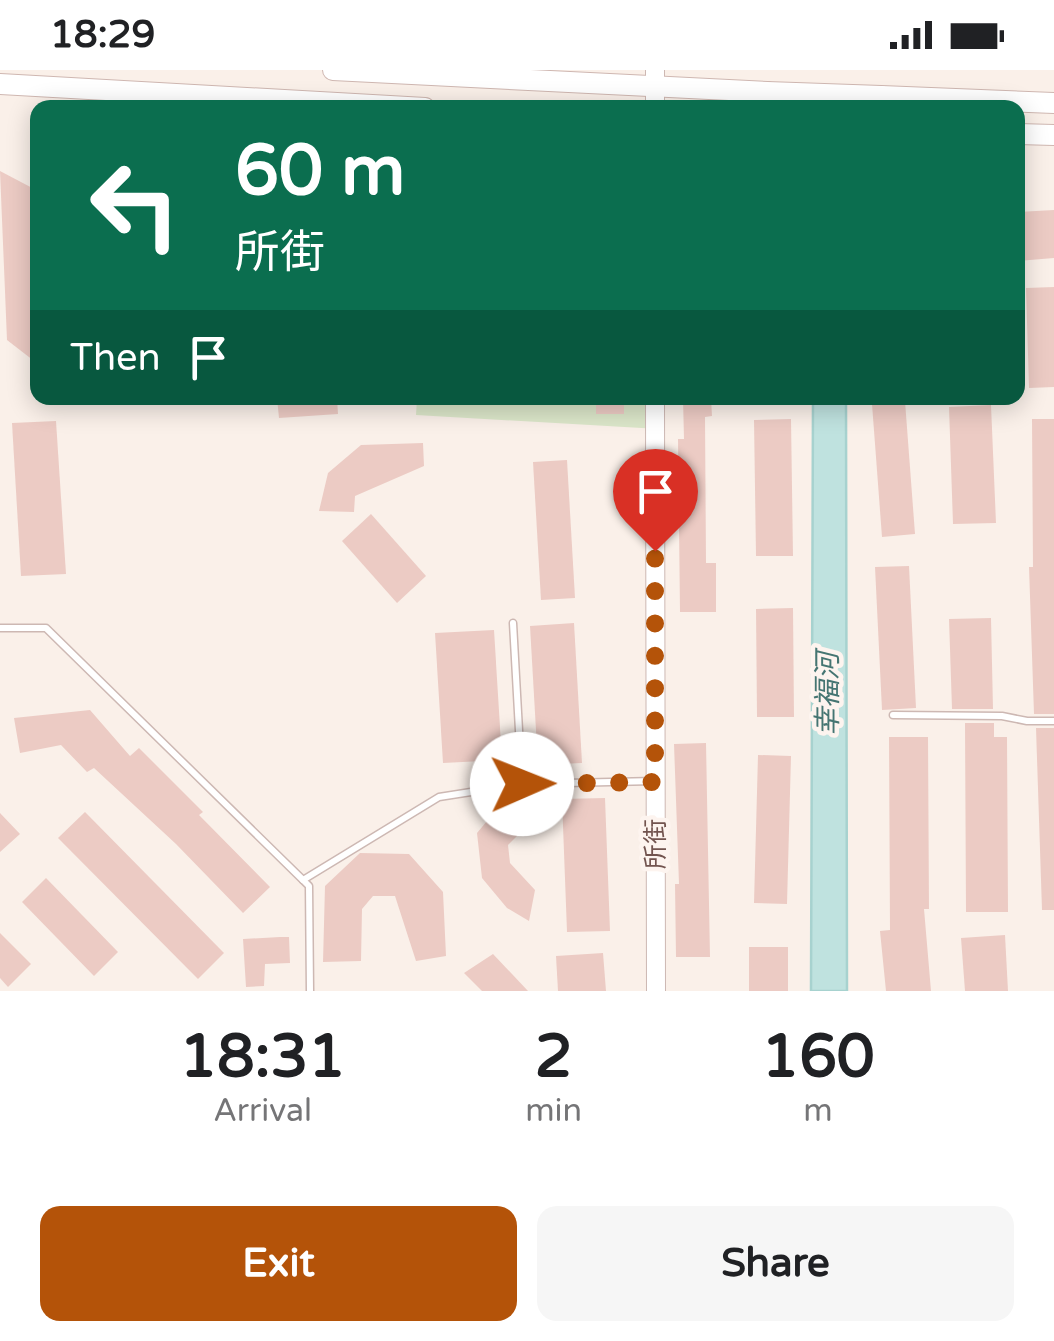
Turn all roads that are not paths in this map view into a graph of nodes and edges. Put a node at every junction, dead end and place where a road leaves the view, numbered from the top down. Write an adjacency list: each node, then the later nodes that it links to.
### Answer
1 (333, 70): 3 (main road)
2 (0, 84): 4 (main road)
3 (655, 88): 5 (main road, bridge)
4 (283, 100)
5 (996, 100)
6 (1025, 101): 7 (main road, bridge)
7 (1054, 102)
8 (1025, 134): 9 (main road)
9 (1054, 135)
10 (655, 405): 15 (street, 所街)
11 (514, 624): 16 (lane)
12 (0, 628): 17 (lane)
13 (892, 715): 14 (lane)
14 (1054, 721)
15 (655, 782): 16 (lane); 19 (street, 所街)
16 (522, 784): 17 (lane)
17 (303, 880): 18 (lane)
18 (310, 991)
19 (656, 991)

